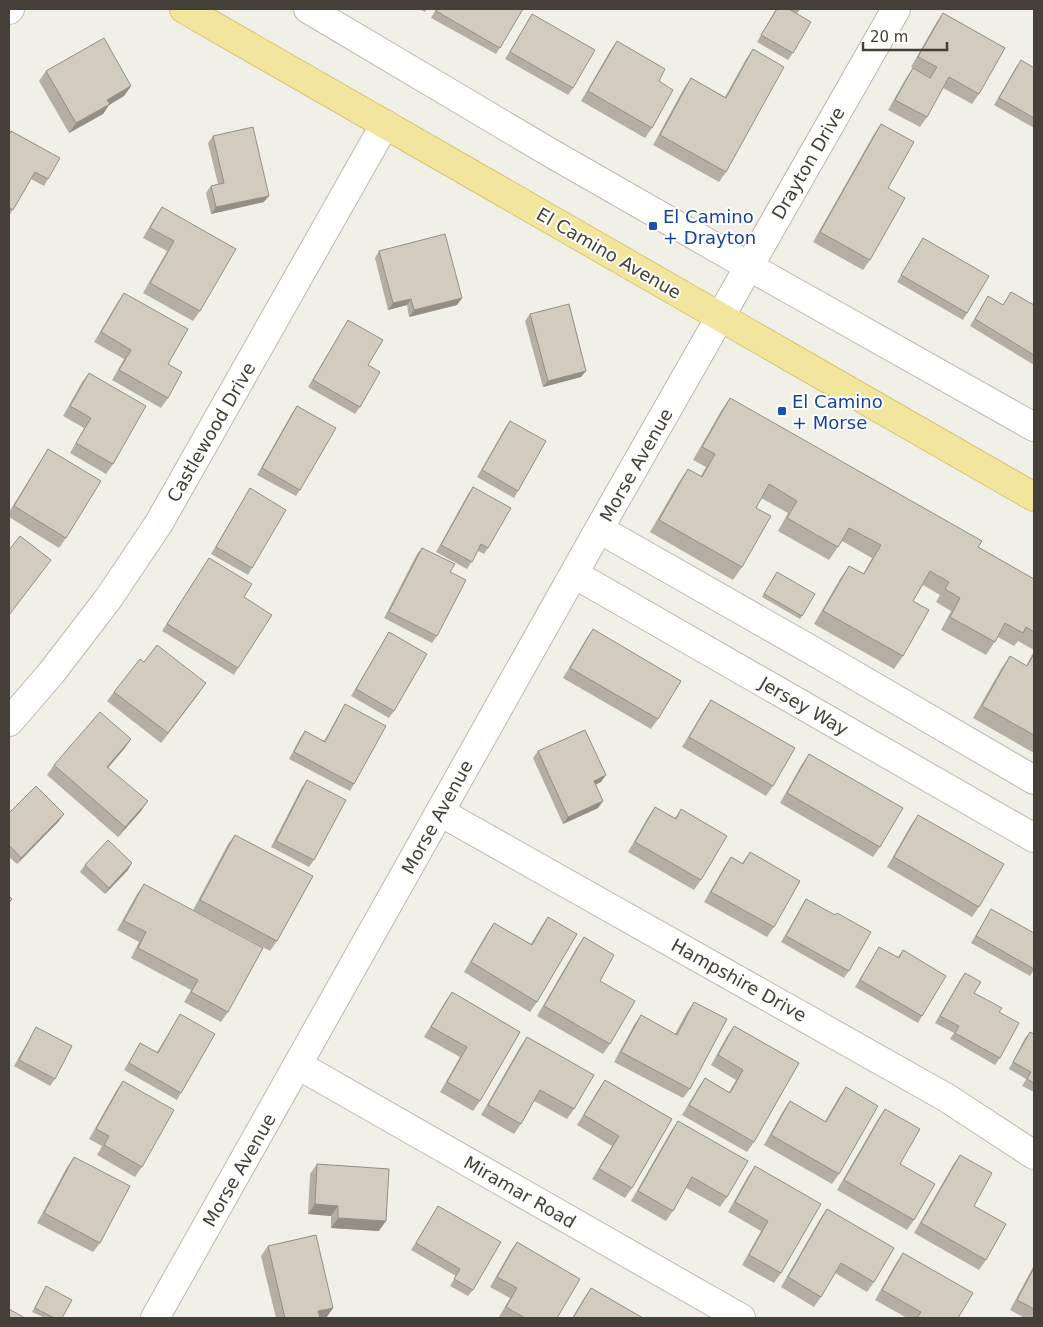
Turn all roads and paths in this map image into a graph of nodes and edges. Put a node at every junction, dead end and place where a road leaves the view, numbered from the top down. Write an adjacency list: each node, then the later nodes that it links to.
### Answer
1 (184, 9): 4 (main road, El Camino Avenue)
2 (308, 9): 5 (street)
3 (896, 9): 5 (street, Drayton Drive)
4 (385, 124): 6 (main road, El Camino Avenue); 11 (street, Castlewood Drive)
5 (748, 266): 6 (street, Drayton Drive); 7 (street)
6 (720, 316): 8 (main road, El Camino Avenue); 9 (street, Morse Avenue)
7 (1034, 427)
8 (1034, 497)
9 (599, 529): 10 (street, Morse Avenue); 12 (street)
10 (574, 574): 13 (street, Morse Avenue); 14 (street, Jersey Way)
11 (9, 722)
12 (1034, 780)
13 (440, 812): 15 (street, Morse Avenue); 16 (street, Hampshire Drive)
14 (1034, 838)
15 (298, 1065): 17 (street, Morse Avenue); 18 (street, Miramar Road)
16 (1034, 1155)
17 (155, 1318)
18 (742, 1318)

